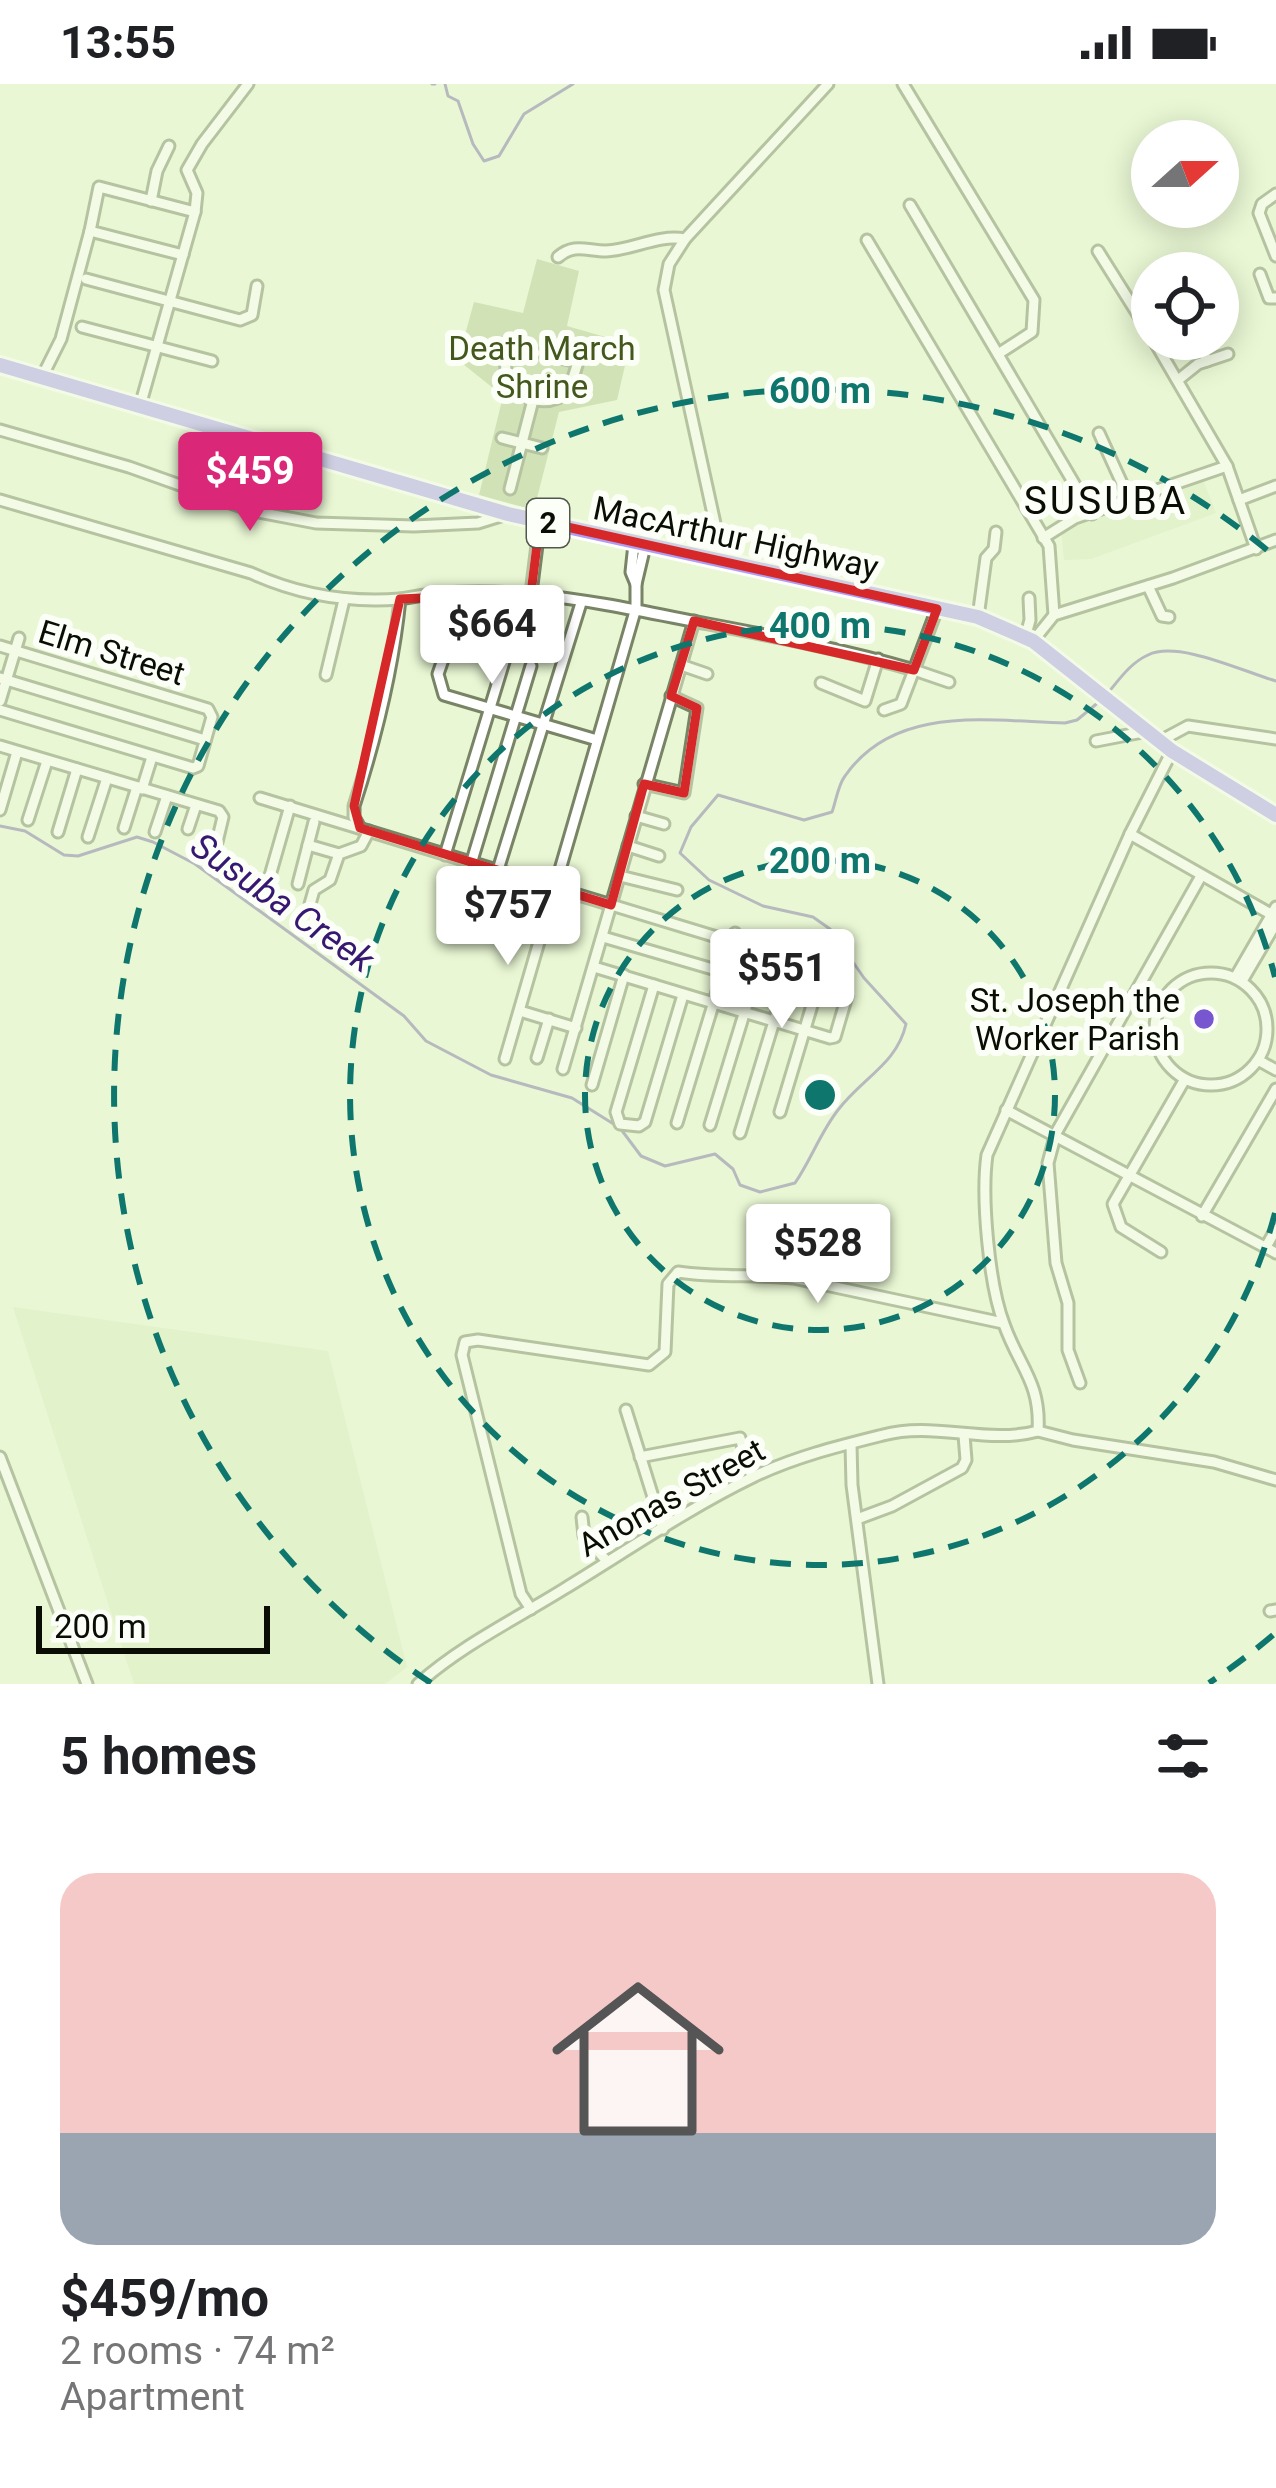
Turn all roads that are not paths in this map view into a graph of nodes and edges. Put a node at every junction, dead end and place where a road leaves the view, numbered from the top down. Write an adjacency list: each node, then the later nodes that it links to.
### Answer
1 (248, 84): 8 (street)
2 (828, 84): 10 (street)
3 (904, 84): 25 (street)
4 (169, 146): 6 (street)
5 (1276, 194): 14 (street)
6 (151, 201): 8 (street); 9 (street)
7 (910, 205): 25 (street)
8 (195, 212): 13 (street)
9 (90, 231): 13 (street); 32 (street)
10 (685, 238): 15 (street); 55 (street)
11 (867, 240): 51 (street)
12 (1097, 251): 21 (street)
13 (183, 256): 20 (street)
14 (1276, 256)
15 (558, 257)
16 (1260, 274): 19 (street)
17 (86, 279): 20 (street)
18 (257, 286): 20 (street)
19 (1276, 298)
20 (171, 301): 23 (street)
21 (1131, 304)
22 (82, 327): 23 (street)
23 (158, 346): 29 (street); 35 (street)
24 (535, 353): 34 (street)
25 (998, 354): 48 (street)
26 (554, 357): 34 (street)
27 (1166, 360): 33 (street)
28 (1212, 360): 30 (street)
29 (212, 361)
30 (1207, 362): 33 (street)
31 (0, 364): 32 (highway, MacArthur Highway / 2)
32 (43, 375): 35 (highway, MacArthur Highway / 2)
33 (1178, 380): 41 (street)
34 (533, 400): 39 (street)
35 (140, 406): 47 (highway, MacArthur Highway / 2)
36 (0, 430): 47 (street)
37 (1099, 433): 46 (street)
38 (502, 438): 39 (street)
39 (521, 443): 40 (street); 43 (street)
40 (542, 448)
41 (1227, 466): 45 (street); 46 (street)
42 (1276, 486): 45 (street)
43 (510, 489)
44 (0, 500): 61 (street)
45 (1239, 500): 54 (street)
46 (1130, 501): 48 (street)
47 (508, 514): 49 (highway, MacArthur Highway / 2)
48 (1092, 514): 51 (street)
49 (539, 521): 53 (highway, MacArthur Highway / 2); 58 (street)
50 (996, 532): 67 (street)
51 (1043, 538): 65 (street)
52 (1276, 540): 54 (street)
53 (639, 545): 55 (highway, MacArthur Highway / 2); 63 (street)
54 (1256, 549): 56 (street)
55 (723, 560): 64 (highway, MacArthur Highway / 2)
56 (1148, 586): 65 (street); 66 (street)
57 (466, 593): 58 (street); 59 (street); 84 (street)
58 (528, 593): 62 (street); 84 (street)
59 (400, 598): 61 (street); 113 (street)
60 (1030, 598): 70 (street)
61 (344, 600): 78 (street)
62 (581, 603): 63 (street); 87 (street)
63 (636, 608): 68 (street); 90 (street)
64 (937, 609): 67 (highway, MacArthur Highway / 2); 76 (street)
65 (1054, 615): 70 (street)
66 (1169, 616)
67 (977, 617): 70 (highway, MacArthur Highway / 2)
68 (694, 621): 73 (street); 75 (street)
69 (19, 638): 72 (street)
70 (1029, 639): 92 (highway, MacArthur Highway / 2)
71 (0, 646): 72 (street, Elm Street)
72 (14, 651): 79 (street); 89 (street, Elm Street)
73 (878, 659): 76 (street); 81 (street)
74 (531, 665): 86 (street)
75 (681, 665): 77 (street); 82 (street)
76 (914, 670): 80 (street); 85 (street)
77 (706, 674)
78 (326, 675)
79 (3, 678): 83 (street); 89 (street)
80 (949, 682)
81 (821, 683)
82 (671, 696): 99 (street); 99 (street)
83 (0, 705): 95 (street)
84 (488, 709): 86 (street); 122 (street)
85 (884, 710)
86 (515, 717): 87 (street); 124 (street)
87 (541, 726): 90 (street); 125 (street)
88 (1276, 739): 92 (street)
89 (205, 740): 95 (street)
90 (597, 740): 129 (street)
91 (1096, 741): 92 (street)
92 (1160, 741): 106 (highway, MacArthur Highway / 2); 116 (street)
93 (0, 746): 94 (street)
94 (17, 752): 96 (street); 105 (street)
95 (152, 758): 100 (street)
96 (47, 760): 97 (street); 108 (street)
97 (77, 769): 98 (street); 114 (street)
98 (107, 778): 100 (street); 117 (street)
99 (644, 784): 107 (street)
100 (140, 788): 101 (street); 111 (street)
101 (167, 796): 103 (street); 115 (street)
102 (260, 798): 104 (street)
103 (196, 805): 112 (street); 118 (street)
104 (290, 806): 113 (street); 131 (street)
105 (0, 810)
106 (1275, 811)
107 (636, 816): 110 (street); 120 (street)
108 (28, 820)
109 (314, 822): 119 (street)
110 (664, 824)
111 (124, 828)
112 (188, 829)
113 (364, 830): 121 (street); 122 (street)
114 (58, 832)
115 (155, 832)
116 (1130, 834): 127 (street); 163 (street)
117 (88, 837)
118 (217, 842)
119 (308, 845): 121 (street); 128 (street)
120 (628, 846): 123 (street); 126 (street)
121 (338, 854): 132 (street)
122 (445, 855): 124 (street)
123 (659, 856)
124 (472, 864): 125 (street)
125 (497, 873): 129 (street)
126 (620, 876): 130 (street); 133 (street)
127 (1201, 876): 134 (street); 144 (street)
128 (298, 884)
129 (554, 890): 133 (street); 149 (street)
130 (676, 890)
131 (265, 893)
132 (310, 904)
133 (611, 905): 135 (street); 139 (street)
134 (1275, 915): 142 (street)
135 (603, 937): 138 (street); 139 (street)
136 (797, 946): 152 (street)
137 (825, 962): 154 (street)
138 (594, 967): 140 (street); 153 (street)
139 (723, 973): 148 (street)
140 (624, 975): 143 (street); 161 (street)
141 (756, 976): 150 (street)
142 (1239, 980): 147 (street); 155 (street)
143 (654, 985): 145 (street); 145 (street)
144 (1138, 989): 147 (street); 168 (street)
145 (683, 994): 148 (street)
146 (847, 996): 154 (street)
147 (1162, 1001): 160 (street)
148 (715, 1004): 150 (street); 165 (street)
149 (520, 1011): 151 (street); 157 (street)
150 (745, 1013): 152 (street); 166 (street)
151 (549, 1019): 153 (street); 156 (street)
152 (775, 1021): 154 (street); 167 (street)
153 (576, 1028): 159 (street)
154 (805, 1030): 164 (street)
155 (1260, 1057): 158 (street); 160 (street)
156 (537, 1058)
157 (505, 1059)
158 (1276, 1066)
159 (562, 1069)
160 (1185, 1079): 169 (street)
161 (592, 1085)
162 (1276, 1089): 170 (street)
163 (1006, 1110): 168 (street); 174 (street)
164 (780, 1112)
165 (677, 1123)
166 (710, 1125)
167 (740, 1133)
168 (1056, 1133): 169 (street); 175 (street)
169 (1129, 1175): 170 (street); 173 (street)
170 (1202, 1216): 172 (street)
171 (1276, 1229): 172 (street)
172 (1271, 1250)
173 (1161, 1252)
174 (1003, 1323): 177 (street); 188 (street)
175 (1080, 1384)
176 (626, 1411): 181 (street)
177 (1038, 1431): 178 (street, Anonas Street); 183 (street, Anonas Street)
178 (964, 1435): 179 (street, Anonas Street); 185 (street)
179 (850, 1445): 182 (street, Anonas Street); 185 (street)
180 (0, 1457): 189 (street)
181 (640, 1457): 182 (street); 186 (street)
182 (752, 1477): 186 (street, Anonas Street)
183 (1276, 1480)
184 (582, 1517): 187 (street)
185 (857, 1519): 191 (street)
186 (663, 1529): 187 (street, Anonas Street)
187 (605, 1559): 188 (street, Anonas Street)
188 (530, 1610): 190 (street, Anonas Street)
189 (87, 1684)
190 (418, 1684)
191 (878, 1684)

